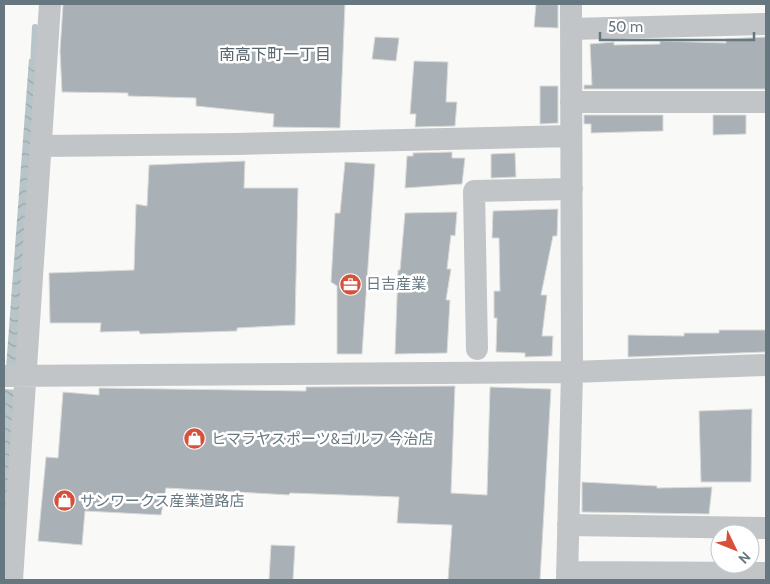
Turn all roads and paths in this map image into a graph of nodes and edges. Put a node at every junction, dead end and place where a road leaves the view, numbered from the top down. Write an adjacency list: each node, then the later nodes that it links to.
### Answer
1 (50, 4): 8 (street)
2 (571, 4): 4 (street)
3 (766, 24): 4 (street)
4 (571, 30): 5 (street)
5 (571, 102): 6 (street); 7 (street)
6 (766, 102)
7 (572, 136): 8 (street); 9 (street)
8 (41, 146): 13 (street)
9 (572, 189): 10 (street); 12 (street)
10 (477, 349)
11 (766, 365): 12 (street)
12 (572, 372): 13 (street); 14 (street)
13 (15, 377): 18 (street)
14 (568, 525): 15 (street); 17 (street)
15 (766, 528)
16 (766, 573): 17 (street)
17 (567, 576)
18 (12, 580)

